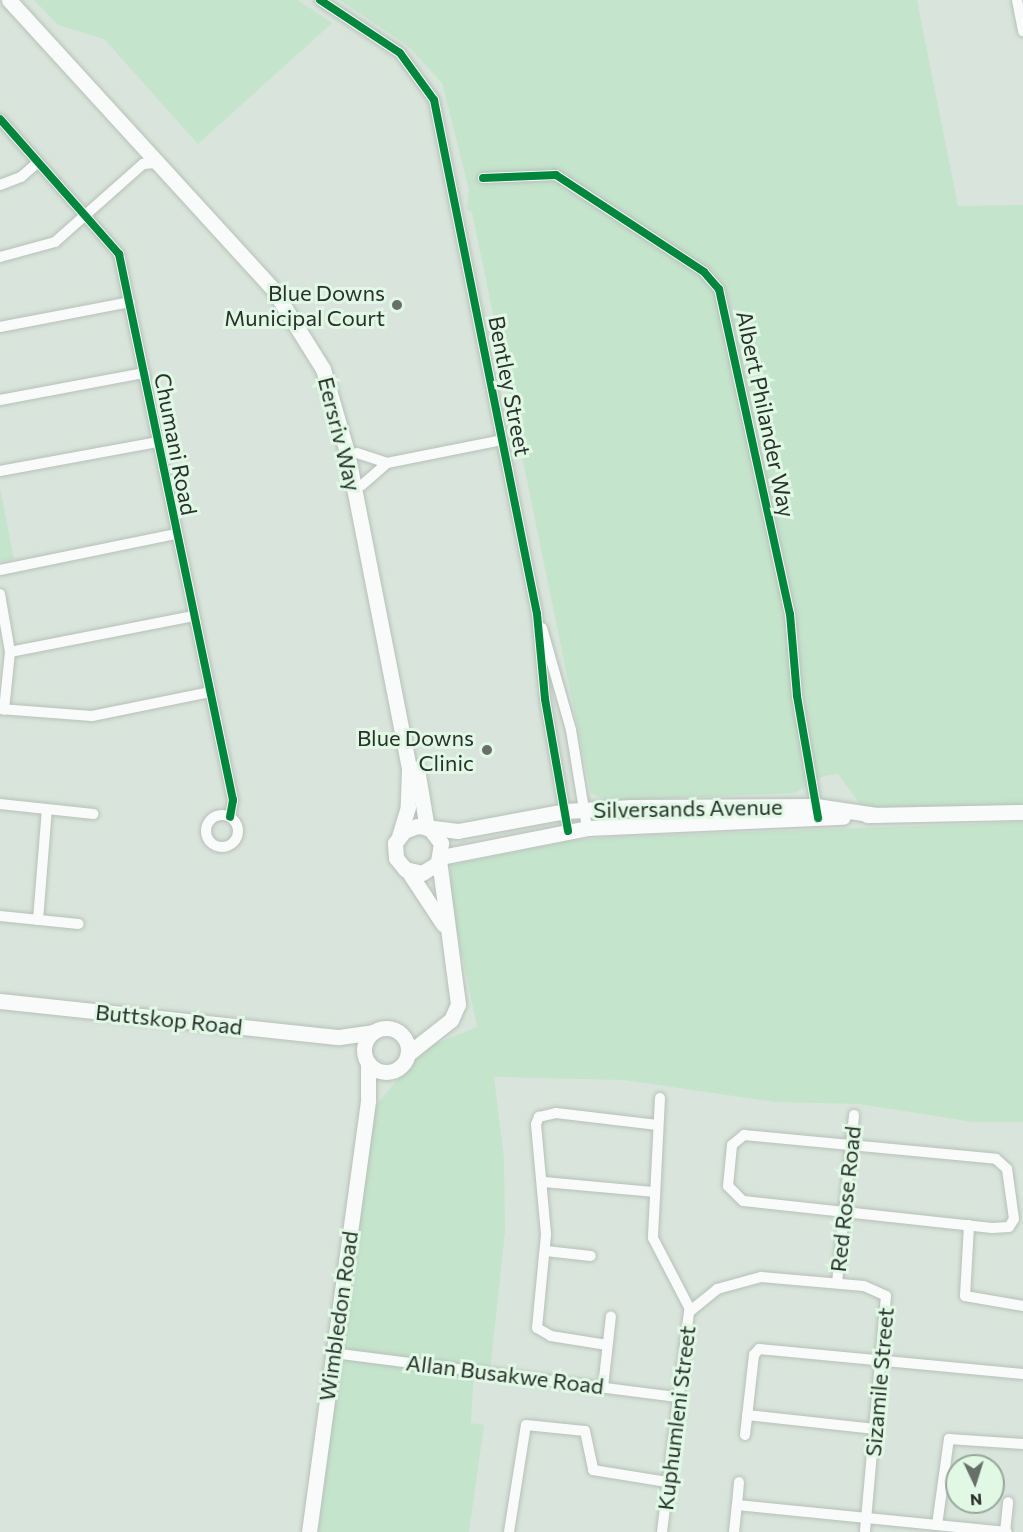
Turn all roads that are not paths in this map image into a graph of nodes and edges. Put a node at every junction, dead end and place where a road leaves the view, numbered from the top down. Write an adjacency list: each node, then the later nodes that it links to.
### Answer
1 (9, 0): 7 (main road, Eersriv Way)
2 (20, 0): 21 (main road, Eersriv Way)
3 (320, 0): 19 (street, Bentley Street)
4 (1017, 0): 5 (street)
5 (1023, 31)
6 (0, 119): 8 (street, Chumani Road)
7 (143, 143): 9 (main road, Eersriv Way); 10 (street)
8 (37, 163): 12 (street); 13 (street, Chumani Road)
9 (159, 163): 10 (street); 46 (main road, Eersriv Way)
10 (143, 164): 13 (street)
11 (483, 178): 39 (street, Albert Philander Way)
12 (0, 184)
13 (86, 214): 14 (street); 15 (street, Chumani Road)
14 (0, 257)
15 (130, 302): 16 (street); 17 (street, Chumani Road)
16 (0, 327)
17 (144, 373): 18 (street); 20 (street, Chumani Road)
18 (0, 400)
19 (502, 440): 22 (street); 28 (street, Bentley Street)
20 (158, 442): 23 (street); 25 (street, Chumani Road)
21 (357, 453): 22 (street); 24 (main road, Eersriv Way)
22 (387, 463): 24 (street)
23 (0, 471)
24 (362, 485): 43 (main road, Eersriv Way)
25 (176, 534): 26 (street); 29 (street, Chumani Road)
26 (0, 570)
27 (0, 594): 30 (street)
28 (537, 614): 32 (street, Bentley Street); 33 (street, Bentley Street)
29 (194, 616): 30 (street); 31 (street, Chumani Road)
30 (10, 652): 34 (street)
31 (210, 692): 34 (street); 42 (street, Chumani Road)
32 (562, 695): 33 (street); 37 (street, Bentley Street)
33 (544, 699): 38 (street, Bentley Street)
34 (2, 709)
35 (0, 804): 36 (street)
36 (47, 809): 41 (street); 50 (street)
37 (585, 810): 38 (main road, Silversands Avenue); 39 (main road, Silversands Avenue); 44 (street, Bentley Street)
38 (566, 812): 43 (main road, Silversands Avenue); 45 (street, Bentley Street)
39 (817, 812): 40 (main road, Silversands Avenue); 44 (main road, Silversands Avenue)
40 (1023, 812)
41 (93, 814)
42 (230, 817)
43 (428, 828): 46 (main road); 47 (main road)
44 (587, 828): 45 (main road, Silversands Avenue)
45 (568, 831): 47 (main road, Silversands Avenue)
46 (399, 836): 48 (main road)
47 (440, 858): 48 (main road); 52 (main road)
48 (408, 871): 52 (main road)
49 (0, 916): 50 (street)
50 (38, 920): 51 (street)
51 (79, 924)
52 (446, 930): 54 (main road)
53 (0, 1001): 57 (main road, Buttskop Road)
54 (440, 1027): 55 (main road); 58 (main road)
55 (399, 1031): 56 (main road); 58 (main road)
56 (373, 1032): 57 (main road, Buttskop Road); 59 (main road)
57 (339, 1037): 59 (main road, Buttskop Road)
58 (409, 1053): 60 (main road)
59 (366, 1058): 60 (main road); 62 (main road, Wimbledon Road)
60 (393, 1071): 62 (main road)
61 (660, 1098): 64 (street, Kuphumleni Street)
62 (368, 1100): 77 (main road, Wimbledon Road)
63 (854, 1115): 65 (street, Red Rose Road)
64 (657, 1125): 66 (street); 67 (street, Kuphumleni Street)
65 (851, 1144): 68 (street, Red Rose Road); 68 (street); 69 (street)
66 (544, 1182): 67 (street); 70 (street)
67 (652, 1192): 74 (street, Kuphumleni Street)
68 (844, 1211): 69 (street); 72 (street, Red Rose Road)
69 (969, 1225): 73 (street)
70 (546, 1251): 71 (street); 76 (street)
71 (591, 1256)
72 (837, 1283): 74 (street, Sizamile Street); 78 (street, Sizamile Street)
73 (1023, 1306)
74 (690, 1309): 81 (street, Kuphumleni Street)
75 (610, 1316): 76 (street)
76 (607, 1345): 80 (street)
77 (333, 1353): 80 (street, Allan Busakwe Road); 92 (main road, Wimbledon Road)
78 (883, 1360): 79 (street); 82 (street); 83 (street, Sizamile Street)
79 (1023, 1374)
80 (603, 1387): 81 (street, Allan Busakwe Road)
81 (676, 1397): 86 (street, Kuphumleni Street)
82 (747, 1415): 83 (street); 84 (street)
83 (875, 1429): 90 (street, Sizamile Street)
84 (745, 1435)
85 (1023, 1444): 91 (street)
86 (667, 1482): 93 (street); 94 (street, Kuphumleni Street)
87 (739, 1482): 89 (street)
88 (1008, 1502): 97 (street)
89 (737, 1505): 90 (street); 95 (street)
90 (866, 1518): 91 (street); 96 (street, Sizamile Street)
91 (937, 1525): 97 (street)
92 (309, 1532)
93 (509, 1532)
94 (662, 1532)
95 (734, 1532)
96 (865, 1532)
97 (1006, 1532)

